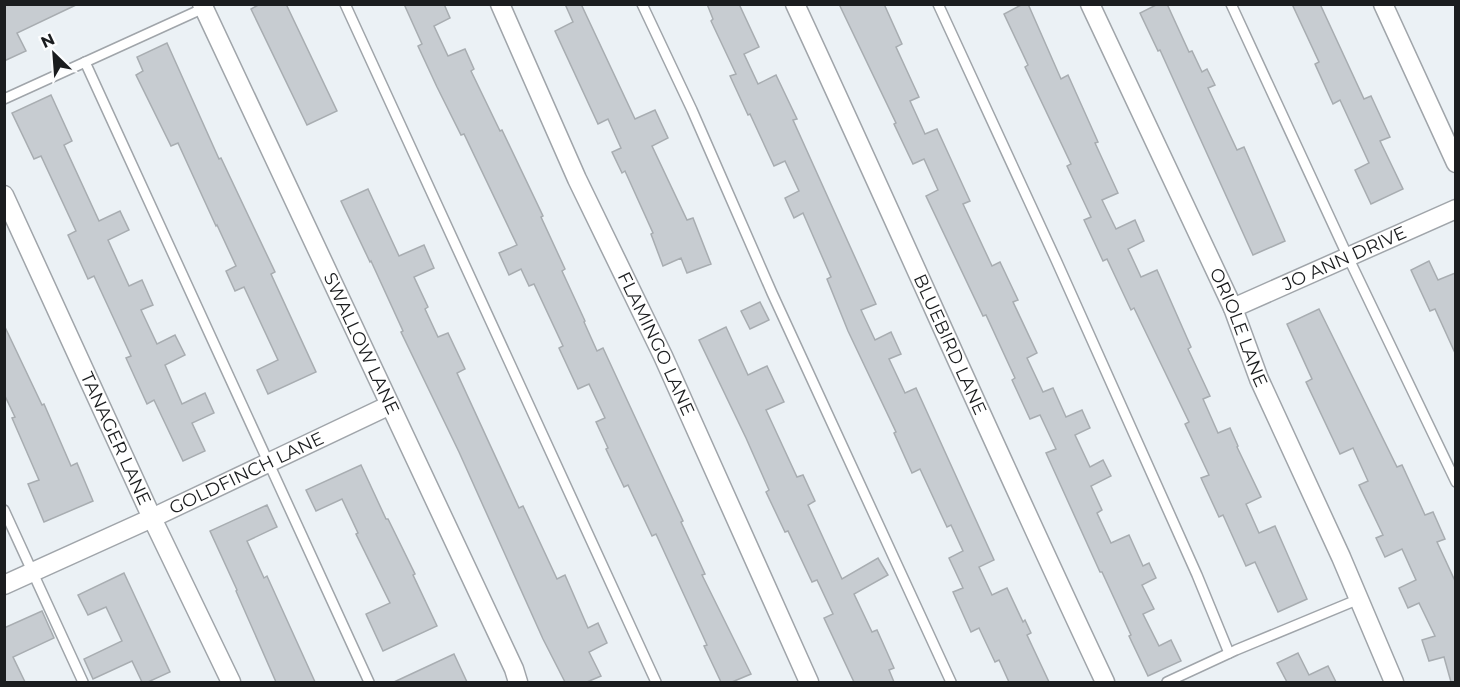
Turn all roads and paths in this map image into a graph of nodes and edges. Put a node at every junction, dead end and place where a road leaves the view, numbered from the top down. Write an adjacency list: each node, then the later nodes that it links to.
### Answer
1 (345, 4): 30 (lane)
2 (500, 4): 31 (street, FLAMINGO LANE)
3 (642, 4): 32 (lane)
4 (795, 4): 33 (street, BLUEBIRD LANE)
5 (938, 4): 25 (lane)
6 (1090, 4): 16 (street, ORIOLE LANE)
7 (1232, 4): 15 (lane)
8 (1383, 4): 12 (street)
9 (203, 6): 10 (lane); 17 (street, SWALLOW LANE)
10 (85, 62): 11 (lane); 18 (lane)
11 (4, 99)
12 (1455, 163)
13 (4, 195): 21 (street, TANAGER LANE)
14 (1455, 209): 15 (street, JO ANN DRIVE)
15 (1348, 257): 16 (street, JO ANN DRIVE); 19 (lane)
16 (1233, 308): 24 (street, ORIOLE LANE)
17 (390, 405): 18 (street, GOLDFINCH LANE); 29 (street, SWALLOW LANE)
18 (268, 463): 21 (street, GOLDFINCH LANE); 28 (lane)
19 (1455, 482)
20 (4, 510): 22 (lane)
21 (152, 518): 22 (street, GOLDFINCH LANE); 27 (street, TANAGER LANE)
22 (33, 572): 23 (street, GOLDFINCH LANE); 26 (lane)
23 (4, 585)
24 (1359, 599): 25 (lane); 35 (street, ORIOLE LANE)
25 (1229, 653): 34 (lane)
26 (83, 682)
27 (231, 682)
28 (369, 682)
29 (518, 682)
30 (656, 682)
31 (809, 682)
32 (951, 682)
33 (1105, 682)
34 (1167, 682)
35 (1394, 682)

